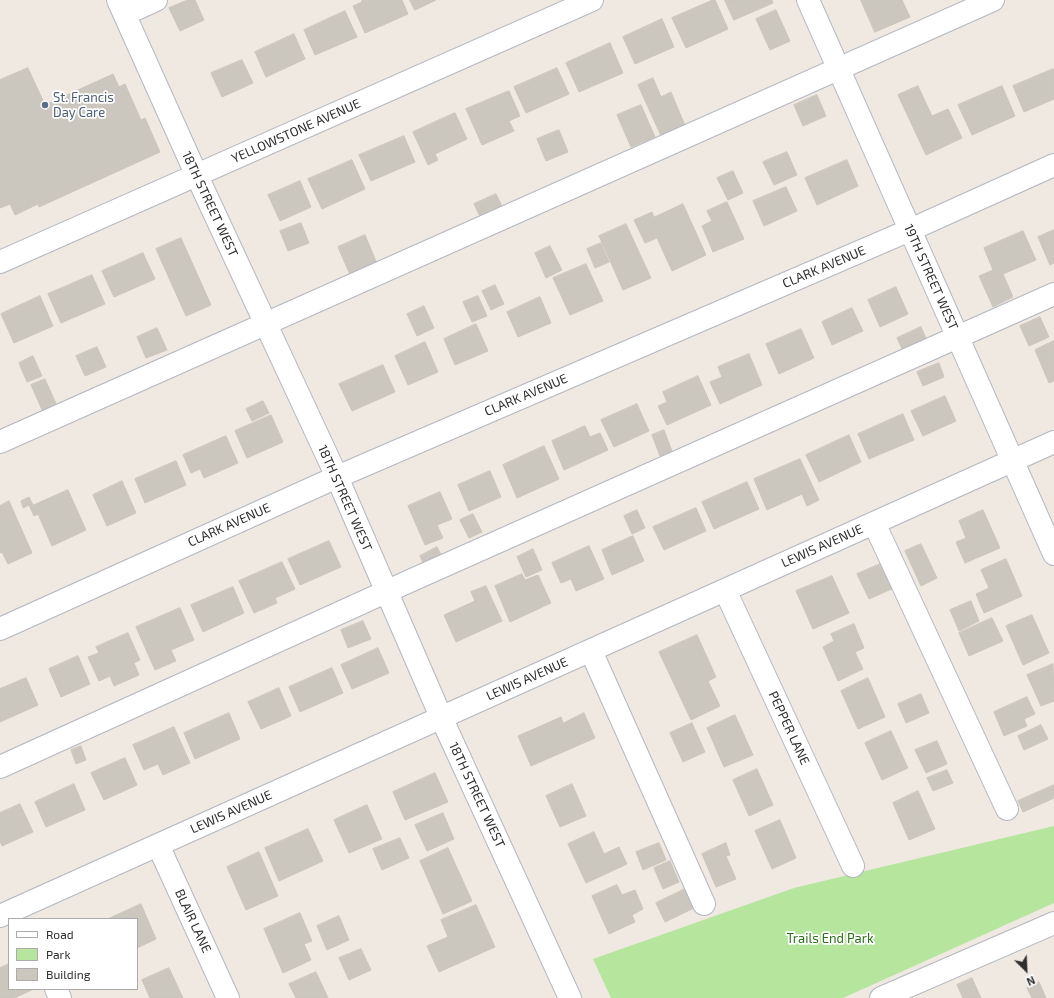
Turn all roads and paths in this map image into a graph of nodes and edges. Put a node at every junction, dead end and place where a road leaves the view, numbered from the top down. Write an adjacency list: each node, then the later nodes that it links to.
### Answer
1 (156, 0): 5 (street)
2 (592, 0): 8 (street, YELLOWSTONE AVENUE)
3 (808, 0): 6 (street, 19TH STREET WEST)
4 (993, 0): 6 (street)
5 (121, 7): 8 (street, 18TH STREET WEST)
6 (838, 69): 9 (street, 19TH STREET WEST); 12 (street)
7 (1054, 165): 9 (street, CLARK AVENUE)
8 (197, 176): 10 (street, YELLOWSTONE AVENUE); 12 (street, 18TH STREET WEST)
9 (910, 230): 13 (street, 19TH STREET WEST); 17 (street, CLARK AVENUE)
10 (0, 262)
11 (1054, 294): 13 (street)
12 (266, 324): 14 (street); 17 (street, 18TH STREET WEST)
13 (957, 336): 16 (street, 19TH STREET WEST); 21 (street)
14 (0, 442)
15 (1054, 442): 16 (street, LEWIS AVENUE)
16 (1012, 461): 18 (street, LEWIS AVENUE); 19 (street, 19TH STREET WEST)
17 (337, 477): 21 (street, 18TH STREET WEST); 22 (street, CLARK AVENUE)
18 (874, 523): 20 (street, LEWIS AVENUE); 26 (street)
19 (1054, 554)
20 (724, 590): 23 (street, LEWIS AVENUE); 28 (street, PEPPER LANE)
21 (387, 592): 24 (street, 18TH STREET WEST); 25 (street)
22 (0, 629)
23 (591, 651): 24 (street, LEWIS AVENUE); 29 (street)
24 (441, 717): 27 (street, LEWIS AVENUE); 33 (street, 18TH STREET WEST)
25 (0, 767)
26 (1007, 809)
27 (158, 845): 30 (street, LEWIS AVENUE); 32 (street, BLAIR LANE)
28 (853, 866)
29 (704, 904)
30 (14, 914)
31 (1054, 923): 34 (street)
32 (228, 998)
33 (570, 998)
34 (881, 998)

